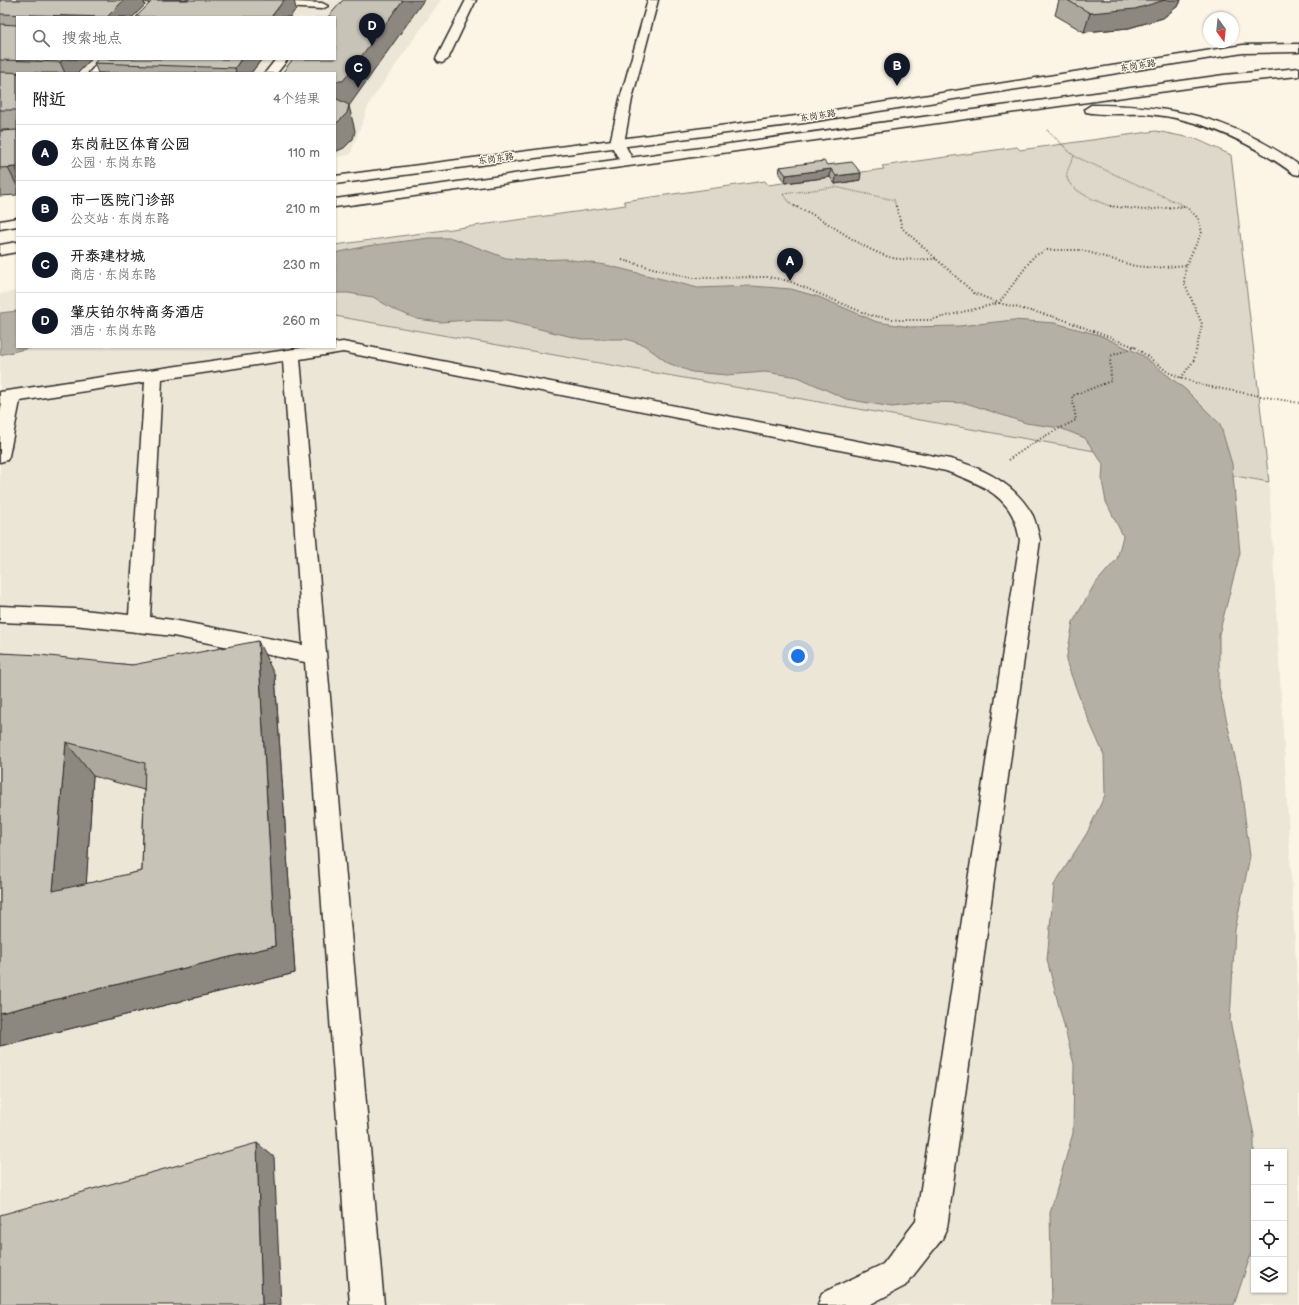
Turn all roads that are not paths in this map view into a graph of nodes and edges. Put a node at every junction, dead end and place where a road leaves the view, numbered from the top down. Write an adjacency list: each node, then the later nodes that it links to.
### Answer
1 (150, 0): 2 (main road)
2 (164, 0): 5 (main road); 8 (main road)
3 (471, 0): 11 (main road)
4 (653, 0): 18 (main road)
5 (196, 2)
6 (251, 3): 7 (main road)
7 (324, 3): 9 (main road)
8 (153, 12)
9 (314, 16)
10 (1299, 48): 18 (main road, 东岗东路)
11 (442, 59)
12 (107, 60): 14 (main road)
13 (281, 60): 15 (main road)
14 (96, 72)
15 (272, 72)
16 (1299, 72): 17 (main road, 东岗东路)
17 (978, 113): 19 (main road, 东岗东路); 20 (main road)
18 (617, 143): 19 (main road); 21 (main road, 东岗东路)
19 (627, 162): 22 (main road, 东岗东路)
20 (1299, 171)
21 (336, 180)
22 (336, 203)
23 (16, 222): 24 (main road)
24 (0, 224)
25 (16, 247): 26 (main road)
26 (0, 250)
27 (291, 355): 28 (main road); 33 (main road); 35 (main road)
28 (154, 375): 29 (main road); 32 (main road)
29 (6, 397): 30 (main road)
30 (0, 456)
31 (0, 614): 32 (main road)
32 (139, 624): 33 (main road)
33 (316, 656): 34 (main road)
34 (367, 1305)
35 (834, 1305)

